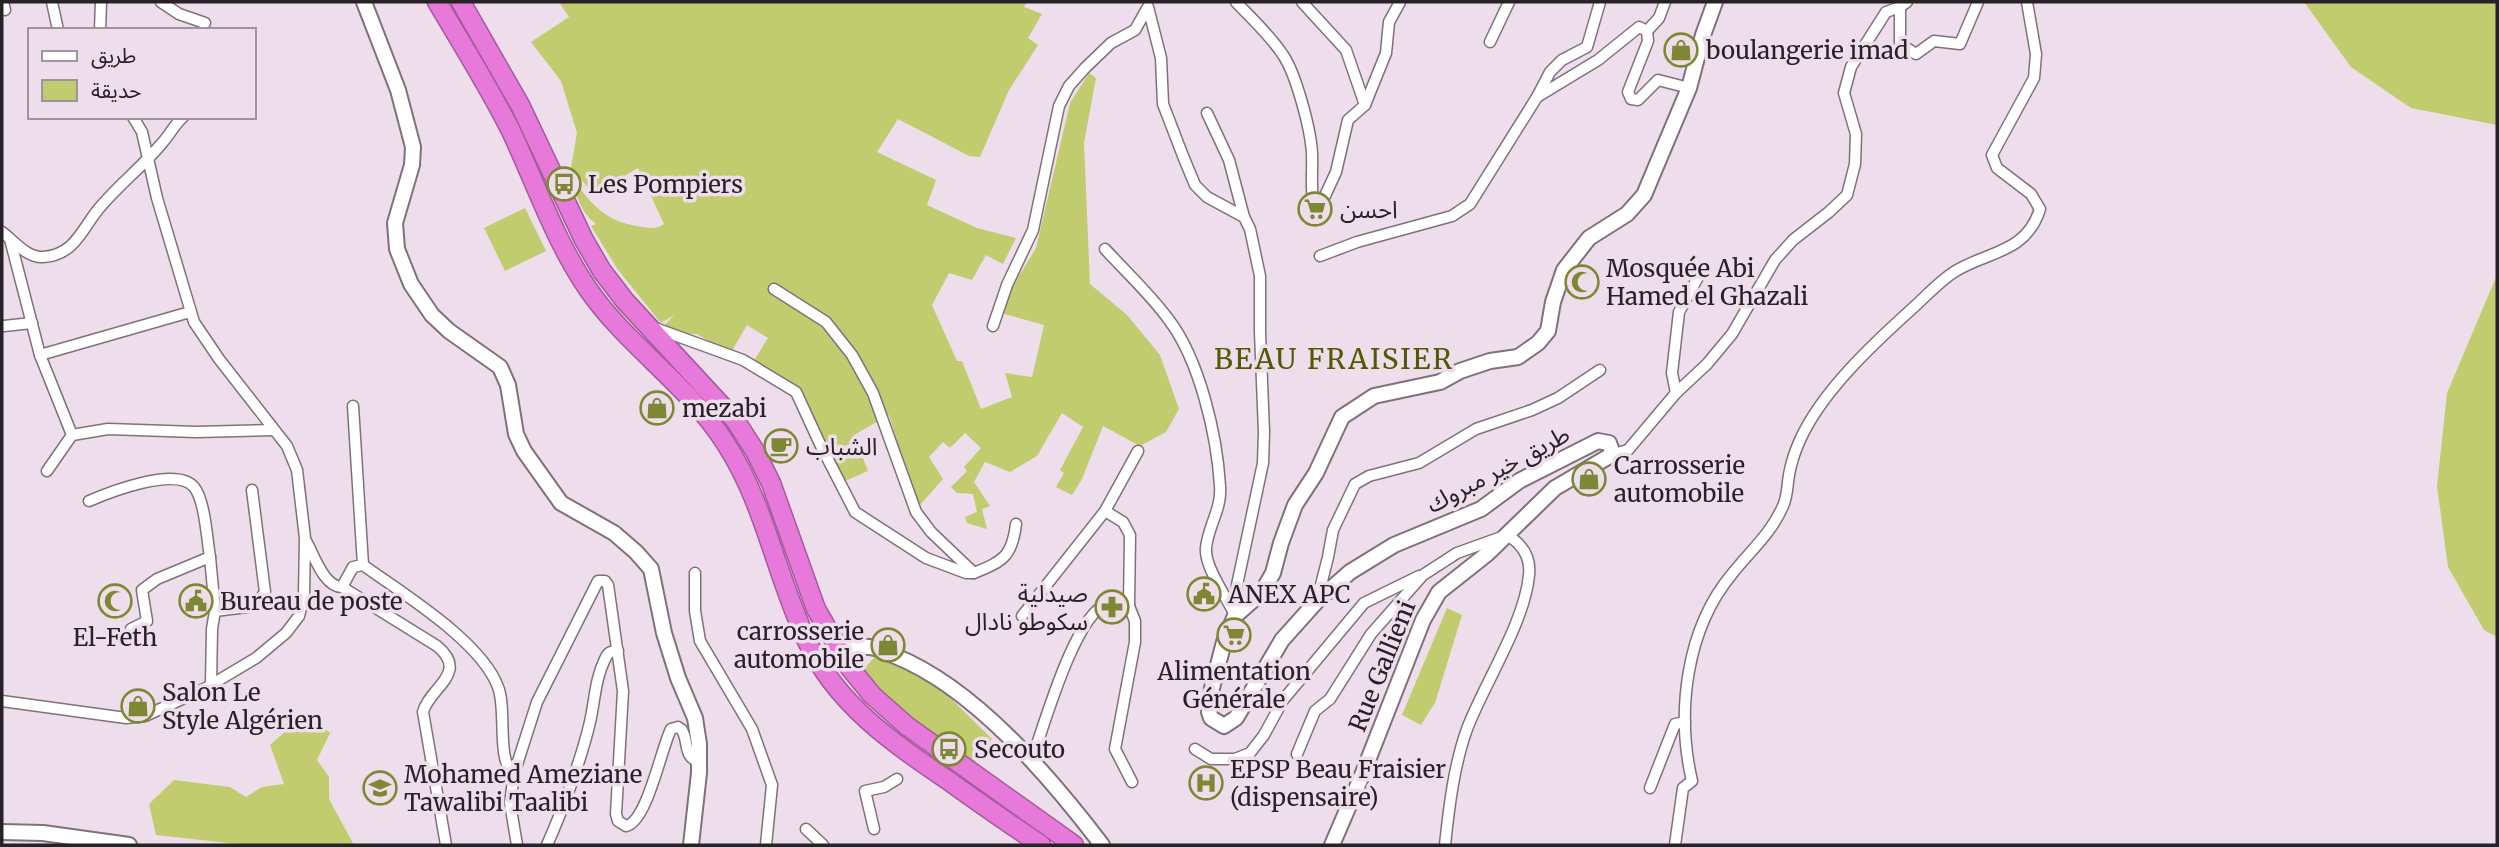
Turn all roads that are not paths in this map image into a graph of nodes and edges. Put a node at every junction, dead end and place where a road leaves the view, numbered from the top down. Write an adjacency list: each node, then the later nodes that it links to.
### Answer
1 (52, 2): 18 (street)
2 (101, 2): 19 (street)
3 (161, 2): 17 (street)
4 (365, 2): 75 (street)
5 (437, 2): 90 (highway)
6 (461, 2): 38 (highway)
7 (1236, 2): 24 (street)
8 (1302, 2): 24 (street)
9 (1400, 2): 24 (street)
10 (1509, 2): 21 (street)
11 (1600, 2): 23 (street)
12 (1665, 2): 20 (street)
13 (1715, 2): 22 (street, طريق خير مبروك)
14 (1978, 2): 16 (street)
15 (2027, 2): 71 (street)
16 (1904, 4): 42 (street, Rue Gallieni)
17 (205, 23)
18 (58, 28)
19 (100, 28)
20 (1643, 29): 22 (street); 23 (street)
21 (1490, 43)
22 (1689, 88): 65 (street, طريق خير مبروك)
23 (1537, 97): 32 (street)
24 (1365, 105)
25 (1207, 113): 29 (street)
26 (134, 119): 28 (street)
27 (181, 119): 28 (street)
28 (148, 159): 30 (street); 35 (street)
29 (1244, 217): 39 (street); 65 (street)
30 (6, 235): 36 (street)
31 (1105, 249): 65 (street)
32 (1320, 256)
33 (1702, 270): 42 (street)
34 (774, 289): 58 (street)
35 (190, 312): 40 (street); 44 (street)
36 (32, 323): 37 (street); 40 (street)
37 (4, 326)
38 (648, 326): 58 (street); 68 (highway)
39 (993, 326)
40 (40, 355): 45 (street)
41 (1601, 370): 61 (street)
42 (1676, 393): 47 (street, Rue Gallieni)
43 (353, 405): 56 (street)
44 (274, 430): 45 (street); 54 (street)
45 (72, 435): 48 (street)
46 (1138, 452): 51 (street)
47 (1613, 454): 53 (street, Rue Gallieni); 61 (street, طريق خير مبروك)
48 (47, 471)
49 (252, 490): 63 (street)
50 (89, 501): 55 (street)
51 (1105, 511): 62 (street); 64 (street)
52 (1016, 524): 58 (street)
53 (1507, 535): 59 (street); 93 (street, Rue Gallieni); 94 (street)
54 (305, 538): 60 (street); 69 (street)
55 (210, 557): 63 (street); 66 (street)
56 (363, 565): 60 (street); 76 (street)
57 (695, 573): 88 (street)
58 (974, 573)
59 (1423, 575): 72 (street); 73 (street)
60 (342, 587): 84 (street)
61 (1317, 601): 65 (street, طريق خير مبروك)
62 (1129, 606): 74 (street); 78 (street)
63 (215, 611): 69 (street)
64 (1022, 616)
65 (1235, 616)
66 (131, 629)
67 (618, 650): 75 (street); 76 (street); 86 (street)
68 (838, 651): 74 (street); 91 (highway)
69 (211, 684): 70 (street)
70 (2, 701)
71 (1685, 722): 79 (street); 95 (street)
72 (1195, 749)
73 (1297, 754)
74 (1032, 759): 92 (street)
75 (699, 762): 87 (street)
76 (514, 774): 85 (street)
77 (897, 779): 80 (street)
78 (1132, 782)
79 (1650, 788)
80 (874, 829)
81 (806, 830): 89 (street)
82 (2, 832): 83 (street)
83 (129, 845)
84 (446, 845)
85 (517, 845)
86 (547, 845)
87 (691, 845)
88 (766, 845)
89 (823, 845)
90 (1041, 845)
91 (1074, 845)
92 (1102, 845)
93 (1332, 845)
94 (1446, 845)
95 (1675, 845)

